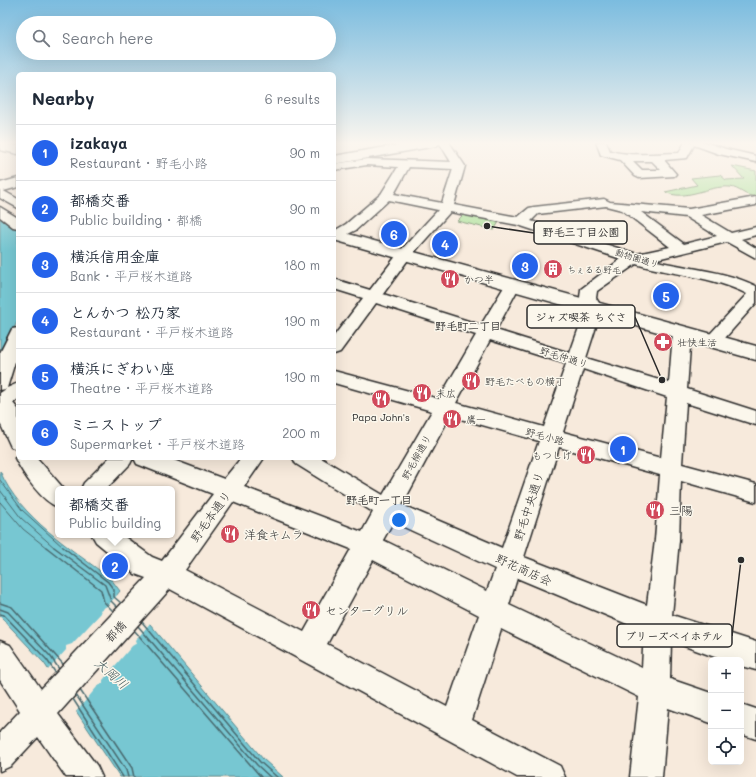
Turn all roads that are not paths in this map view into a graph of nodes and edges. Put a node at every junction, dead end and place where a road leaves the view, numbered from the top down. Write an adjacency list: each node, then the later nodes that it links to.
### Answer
1 (397, 178): 4 (street)
2 (455, 178): 8 (street)
3 (0, 193): 6 (street)
4 (386, 196): 8 (street, 動物園通り); 14 (street)
5 (756, 201): 10 (street)
6 (16, 203)
7 (614, 205): 10 (street); 11 (street); 16 (street)
8 (447, 208): 11 (street, 動物園通り); 17 (street)
9 (0, 211): 12 (street)
10 (689, 213): 15 (street)
11 (521, 222): 19 (street, 動物園通り)
12 (16, 223)
13 (756, 231): 15 (street, 野毛中央通り)
14 (337, 233): 17 (main road)
15 (729, 238): 16 (street, 野毛中央通り); 18 (street)
16 (682, 249): 19 (street, 野毛中央通り)
17 (407, 251): 21 (main road); 24 (street); 25 (main road)
18 (756, 254)
19 (638, 260): 23 (street, 動物園通り); 25 (street, 野毛中央通り)
20 (756, 279): 23 (street)
21 (512, 284): 25 (main road); 26 (street, 野毛柳通り)
22 (336, 285): 24 (street, 野毛仲通り)
23 (751, 290): 28 (street)
24 (372, 296): 26 (street, 野毛仲通り); 31 (street)
25 (591, 303): 27 (main road); 28 (main road); 33 (street, 野毛中央通り)
26 (484, 332): 33 (street, 野毛仲通り); 39 (street, 野毛柳通り)
27 (682, 333): 32 (main road); 37 (street)
28 (719, 334): 30 (main road)
29 (16, 336): 35 (street)
30 (756, 344)
31 (336, 345)
32 (756, 353)
33 (576, 361): 37 (street, 野毛仲通り); 43 (street, 野毛中央通り)
34 (336, 379): 39 (street, 野毛小路)
35 (0, 384)
36 (16, 391): 38 (street)
37 (678, 394): 41 (street, 野毛仲通り); 49 (street)
38 (0, 402): 40 (street); 42 (street)
39 (443, 407): 43 (street, 野毛小路); 54 (street, 野毛柳通り)
40 (16, 408)
41 (756, 418)
42 (16, 436)
43 (551, 437): 49 (street, 野毛小路); 57 (street, 野毛中央通り)
44 (27, 460): 53 (street)
45 (120, 460): 50 (street)
46 (150, 460): 51 (street)
47 (307, 460): 54 (street, 野花商店会)
48 (243, 462): 51 (street, 野毛本通り)
49 (671, 471): 52 (street, 野毛小路); 61 (street)
50 (95, 486)
51 (227, 492): 56 (street); 58 (street, 野毛本通り)
52 (756, 493)
53 (55, 495)
54 (387, 509): 56 (street, 野毛柳通り); 57 (street, 野花商店会)
55 (108, 538): 58 (street)
56 (368, 545): 60 (street); 62 (street, 野毛柳通り)
57 (509, 563): 60 (street, 野毛中央通り); 61 (street, 野花商店会)
58 (167, 574): 59 (street, 野毛本通り); 62 (street)
59 (146, 597): 66 (street, 都橋)
60 (494, 610): 65 (street); 70 (street, 野毛中央通り)
61 (658, 623): 64 (street, 野花商店会); 65 (street)
62 (309, 650): 70 (street)
63 (0, 655): 66 (street)
64 (756, 656)
65 (654, 689): 67 (street); 74 (street)
66 (45, 707): 71 (street, 都橋); 72 (street)
67 (708, 707)
68 (744, 720): 69 (street)
69 (756, 724)
70 (455, 726): 73 (street)
71 (0, 755)
72 (86, 777)
73 (549, 777)
74 (646, 777)

